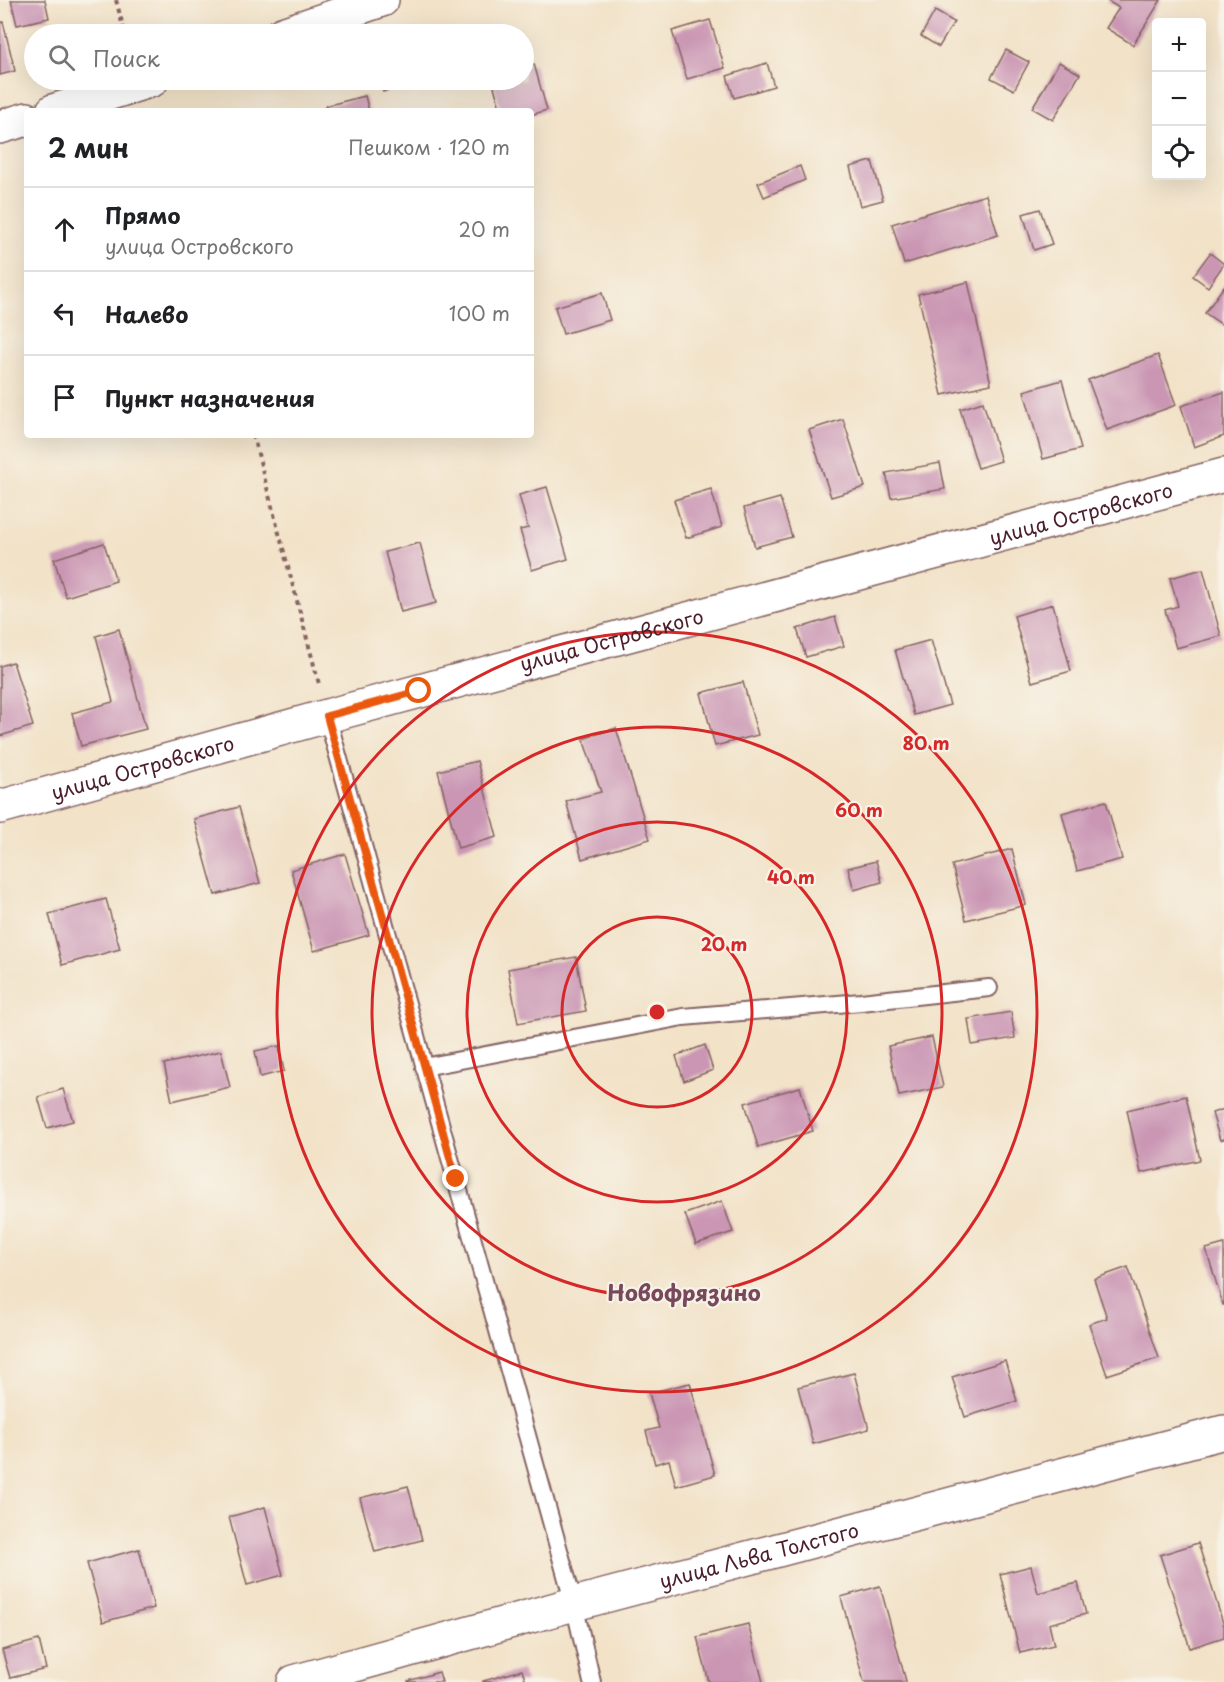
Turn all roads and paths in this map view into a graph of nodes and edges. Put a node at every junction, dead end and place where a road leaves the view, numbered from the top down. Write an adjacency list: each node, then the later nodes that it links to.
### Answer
1 (116, 0): 3 (path)
2 (382, 0): 4 (street)
3 (122, 24)
4 (311, 24)
5 (120, 90): 6 (street)
6 (63, 108)
7 (24, 120): 8 (street)
8 (0, 127)
9 (254, 438): 11 (path)
10 (1224, 475): 11 (street, улица Островского)
11 (327, 716): 12 (street, улица Островского); 14 (lane)
12 (0, 807)
13 (989, 988): 14 (lane)
14 (424, 1067): 16 (lane)
15 (1224, 1432): 16 (street, улица Льва Толстого)
16 (574, 1604): 17 (street, улица Льва Толстого); 18 (lane)
17 (294, 1682)
18 (592, 1682)

